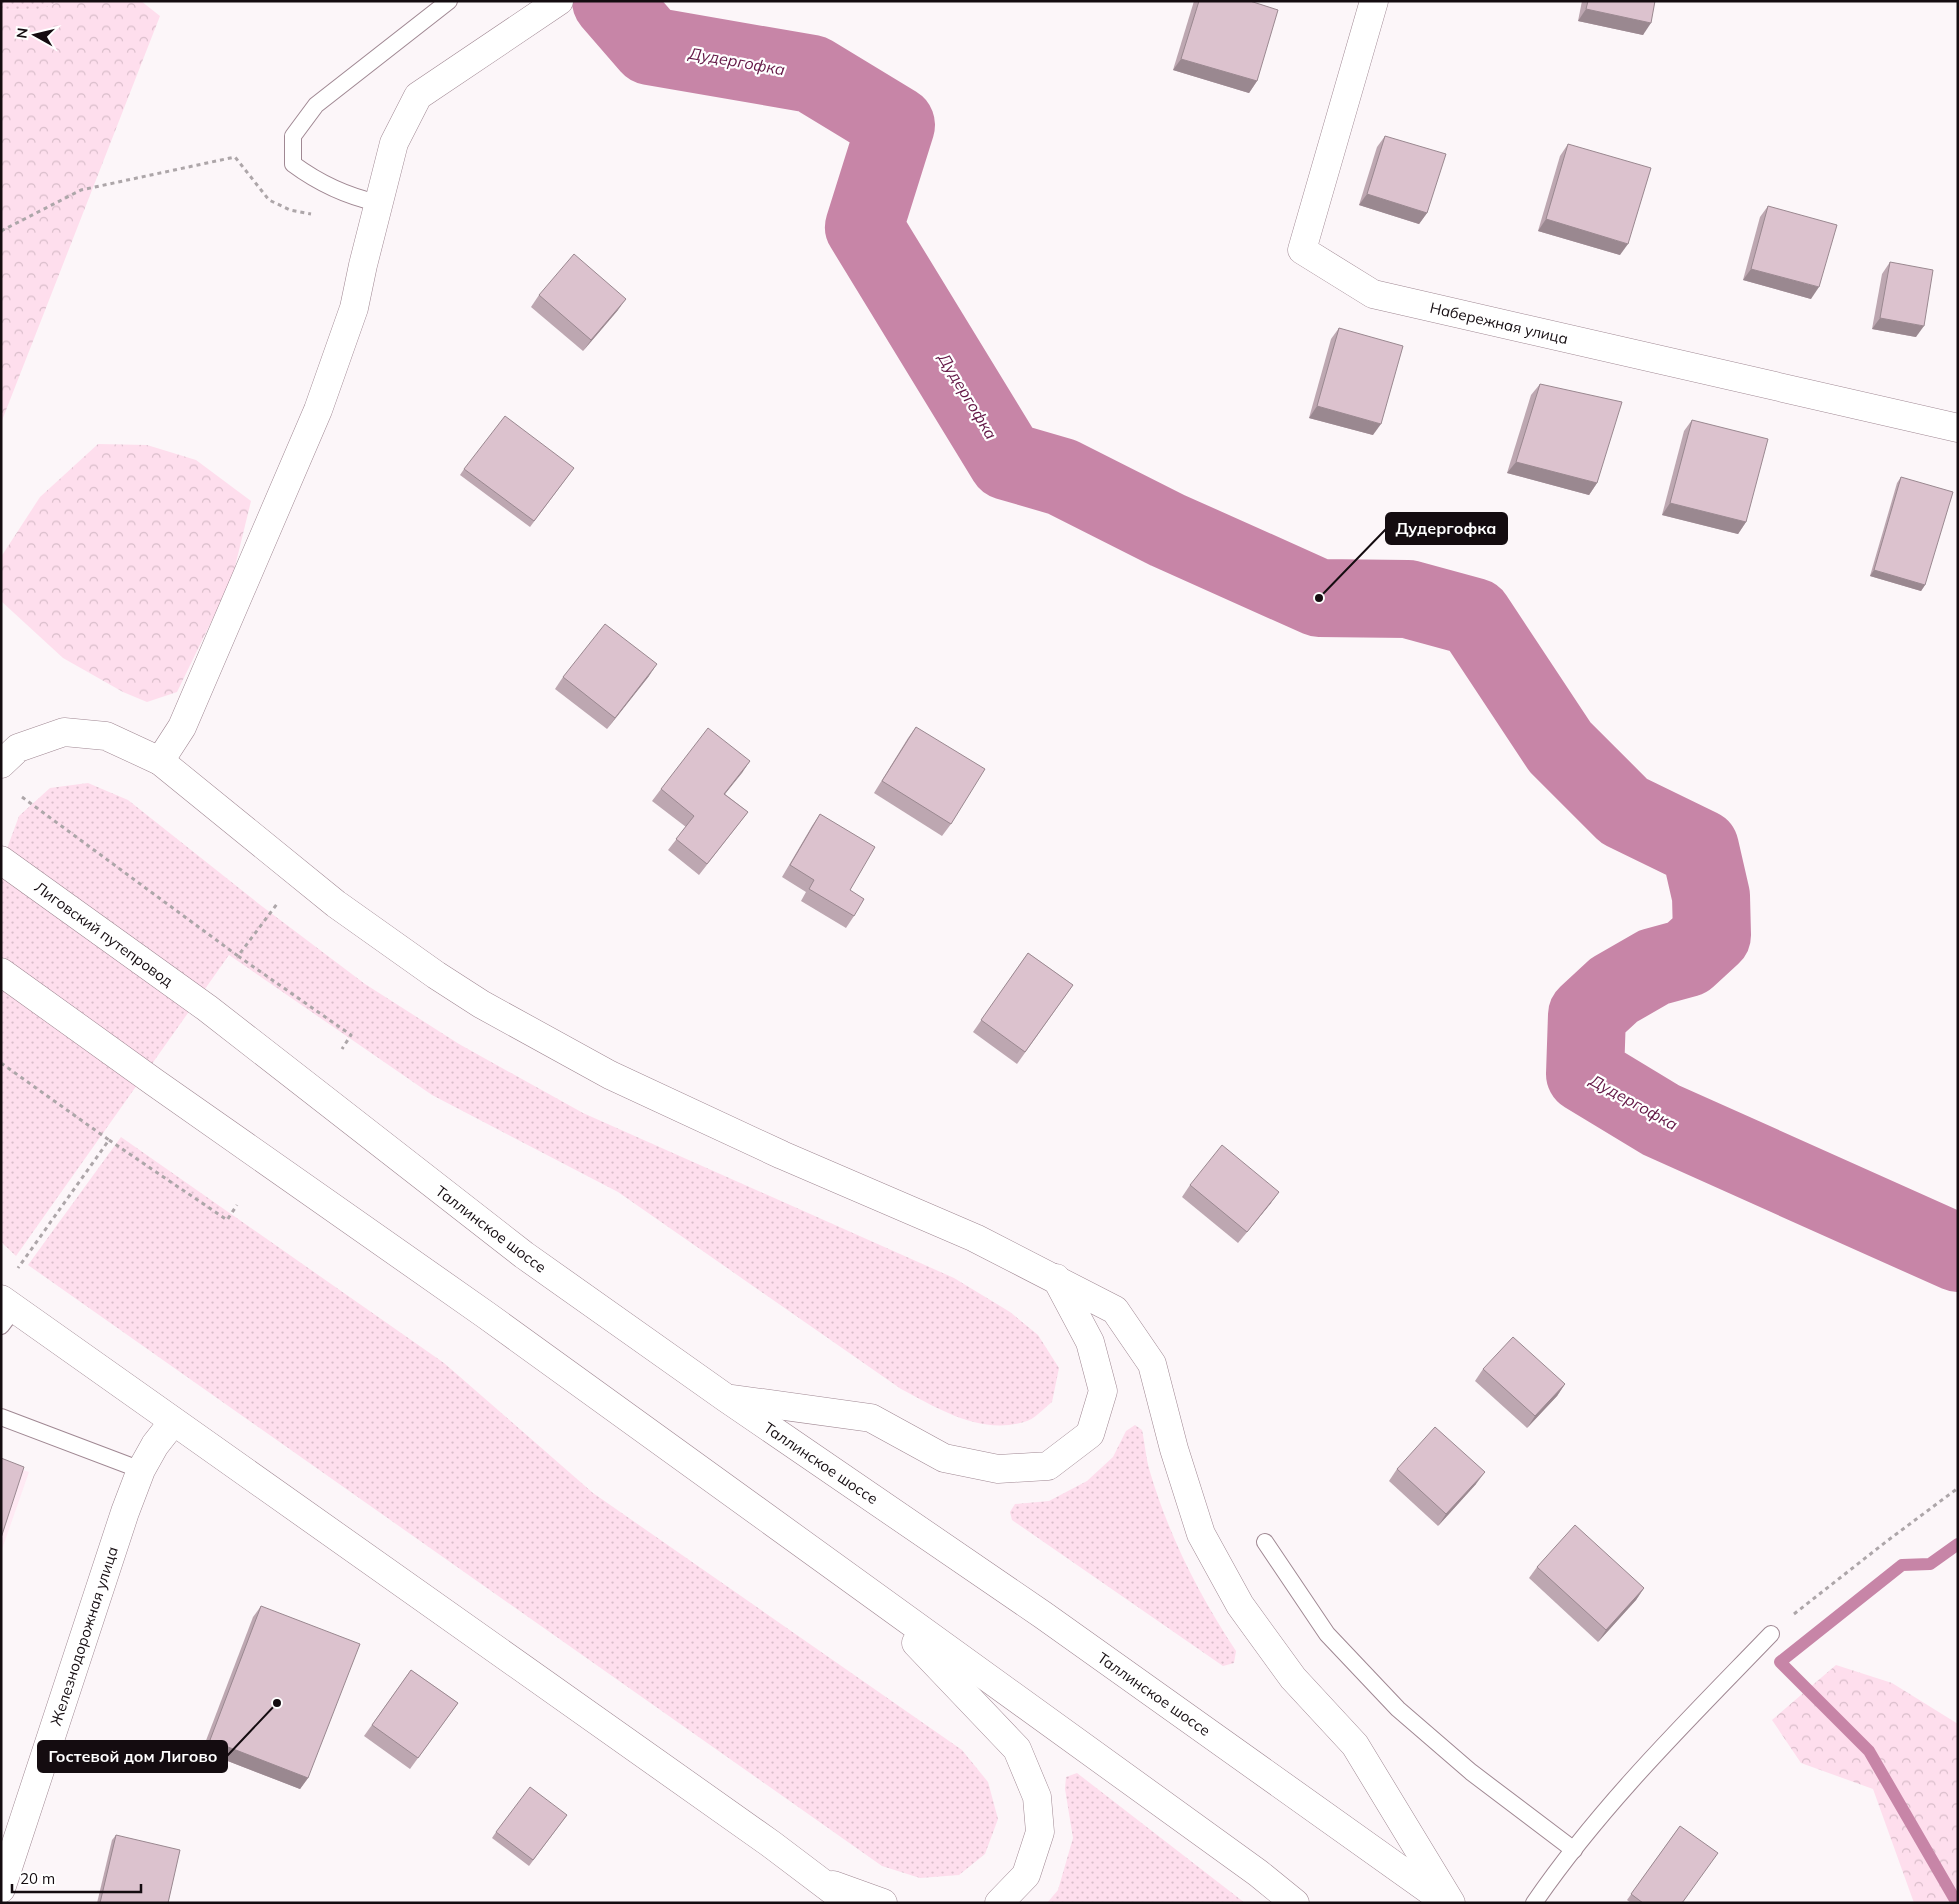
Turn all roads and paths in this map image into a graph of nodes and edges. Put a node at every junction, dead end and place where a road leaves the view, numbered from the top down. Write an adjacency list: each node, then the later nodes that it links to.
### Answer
1 (450, 1): 4 (lane)
2 (560, 1): 4 (main road)
3 (1374, 1): 7 (main road, Набережная улица)
4 (378, 203): 8 (main road)
5 (317, 215): 6 (path)
6 (1, 231)
7 (1958, 428)
8 (160, 760): 9 (main road); 21 (main road)
9 (1, 764)
10 (22, 798): 13 (path)
11 (1, 860): 15 (main road, Лиговский путепровод)
12 (278, 904): 13 (path)
13 (238, 956): 16 (path)
14 (1, 972): 29 (main road)
15 (207, 1008): 23 (main road, Таллинское шоссе)
16 (342, 1049)
17 (1, 1063): 18 (path)
18 (109, 1140): 19 (path); 20 (path)
19 (237, 1205)
20 (15, 1271)
21 (1056, 1278): 23 (main road); 38 (main road)
22 (6, 1311): 25 (main road)
23 (726, 1398): 38 (main road, Таллинское шоссе)
24 (1, 1417): 26 (lane)
25 (173, 1422): 26 (main road, Железнодорожная улица); 32 (main road)
26 (141, 1470): 33 (main road, Железнодорожная улица)
27 (1958, 1488): 30 (path)
28 (1265, 1542): 31 (lane)
29 (870, 1595): 36 (main road); 37 (main road)
30 (1771, 1634): 31 (lane)
31 (1574, 1850): 39 (lane)
32 (822, 1882): 34 (main road); 35 (main road)
33 (1, 1889)
34 (849, 1903)
35 (883, 1903)
36 (999, 1903)
37 (1295, 1903)
38 (1449, 1903)
39 (1534, 1903)

